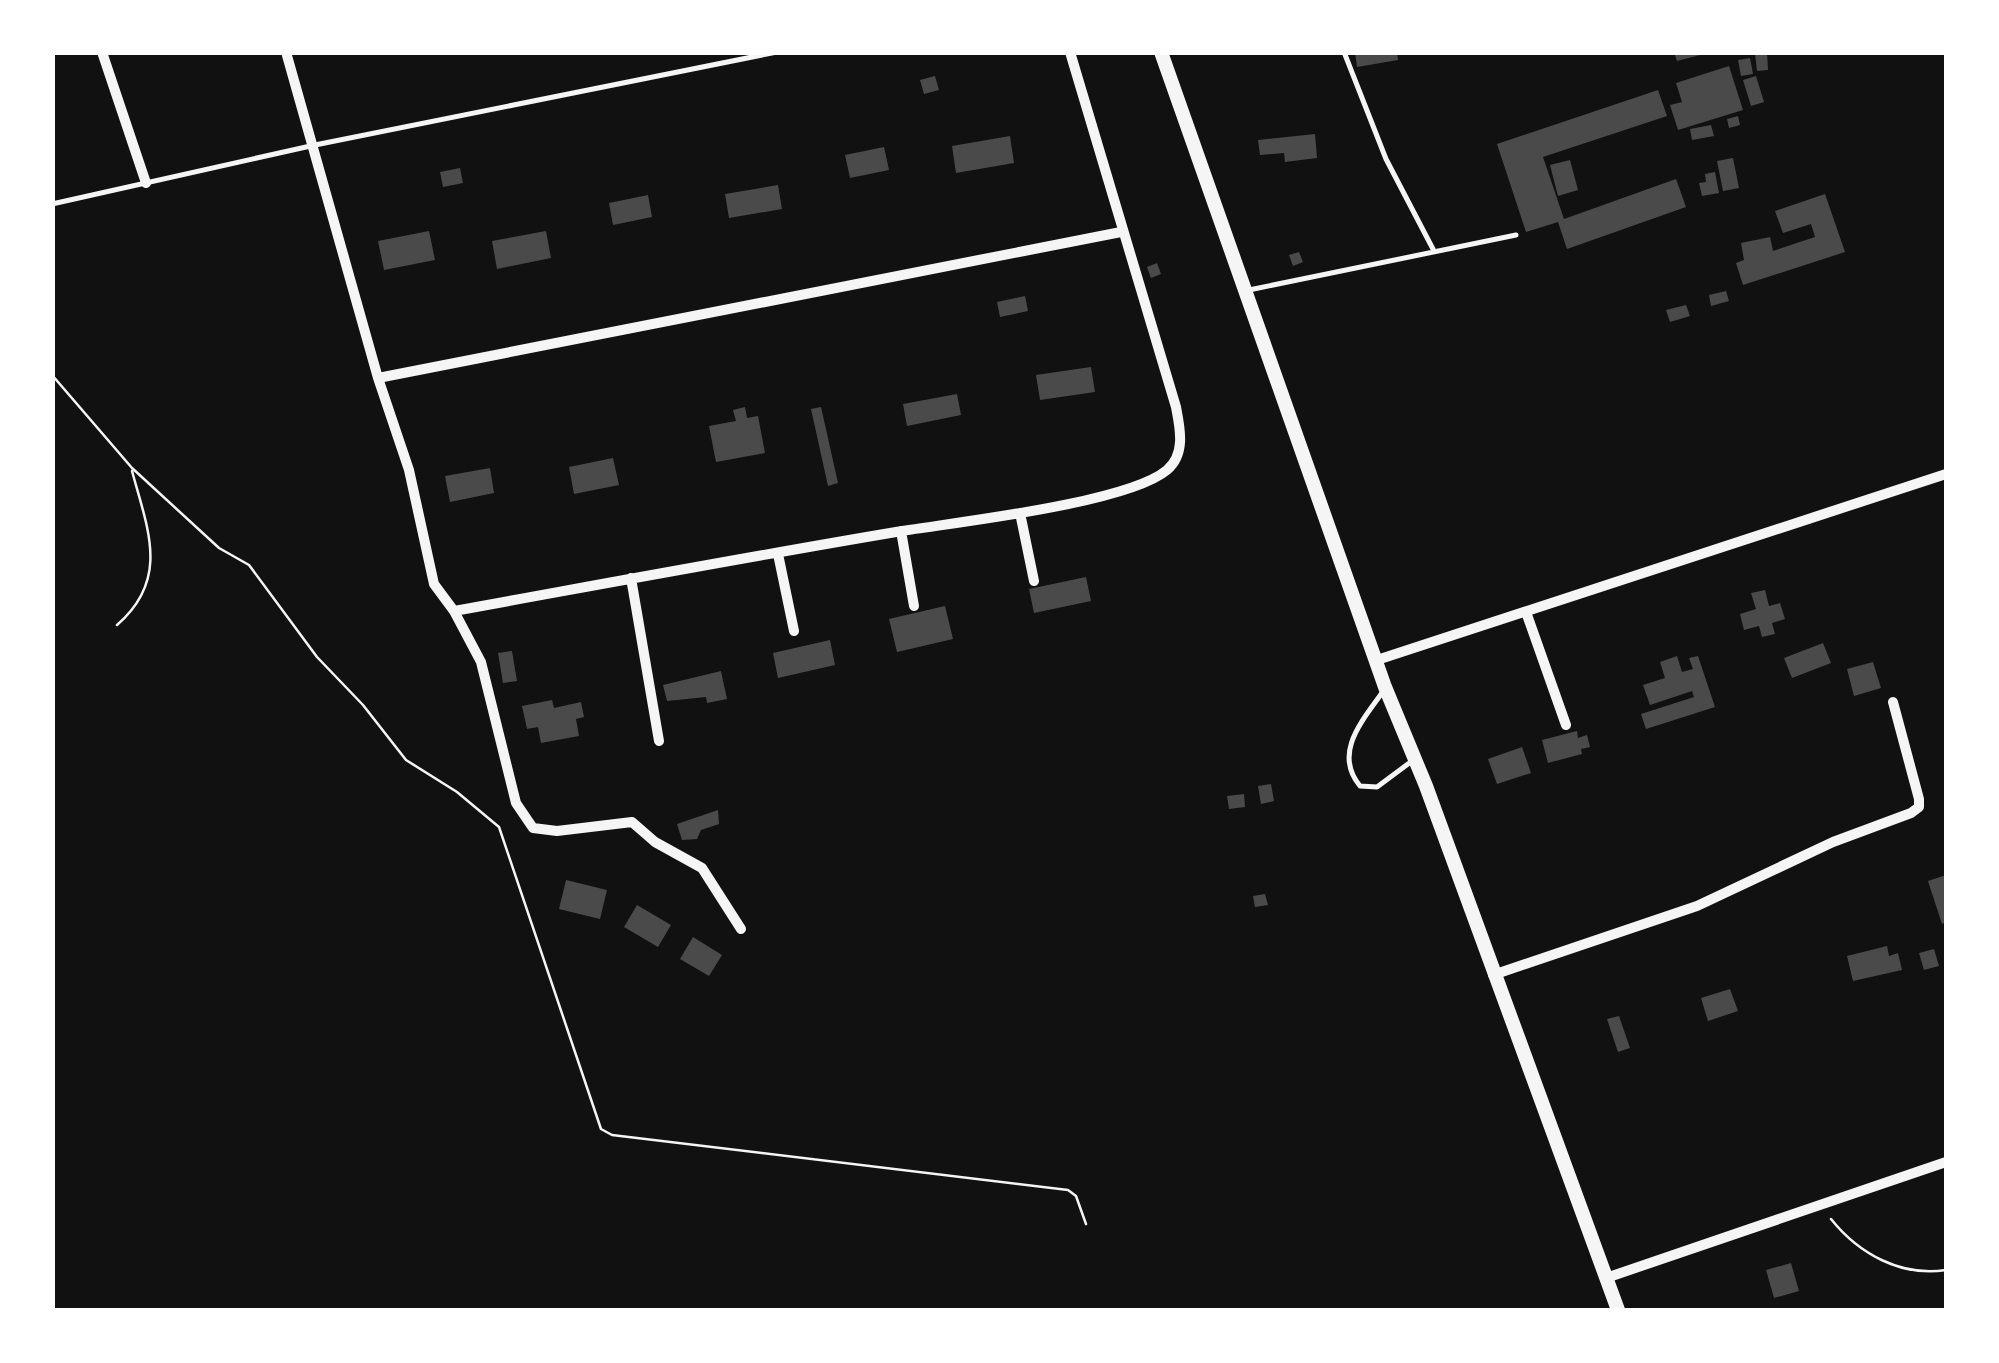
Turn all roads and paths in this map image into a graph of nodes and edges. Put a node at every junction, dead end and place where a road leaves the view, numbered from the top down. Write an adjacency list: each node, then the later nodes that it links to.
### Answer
1 (102, 52): 8 (street)
2 (286, 52): 7 (street)
3 (777, 52): 7 (lane)
4 (1070, 52): 10 (street)
5 (1160, 52): 13 (main road)
6 (1344, 52): 12 (lane)
7 (315, 144): 8 (lane); 15 (street)
8 (146, 182): 9 (lane)
9 (52, 204)
10 (1122, 232): 15 (street); 18 (street)
11 (1516, 235): 12 (lane)
12 (1434, 251): 13 (lane)
13 (1245, 290): 28 (main road)
14 (52, 375): 16 (path)
15 (378, 378): 24 (street)
16 (132, 468): 26 (path); 38 (path)
17 (1946, 474): 25 (street)
18 (1020, 513): 19 (street); 22 (street)
19 (901, 531): 20 (street); 23 (street)
20 (778, 554): 21 (street); 27 (street)
21 (631, 578): 24 (street); 32 (street)
22 (1034, 581)
23 (914, 606)
24 (454, 611): 34 (street)
25 (1526, 612): 28 (street); 31 (street)
26 (117, 625)
27 (794, 632)
28 (1377, 660): 29 (main road)
29 (1385, 688): 33 (main road); 33 (lane)
30 (1892, 702): 35 (street)
31 (1566, 725)
32 (659, 741)
33 (1412, 761): 35 (main road)
34 (740, 929)
35 (1493, 975): 40 (main road)
36 (1946, 1162): 37 (street)
37 (1822, 1207): 39 (path); 40 (street)
38 (1086, 1224)
39 (1946, 1270)
40 (1606, 1278): 41 (main road)
41 (1618, 1310)

